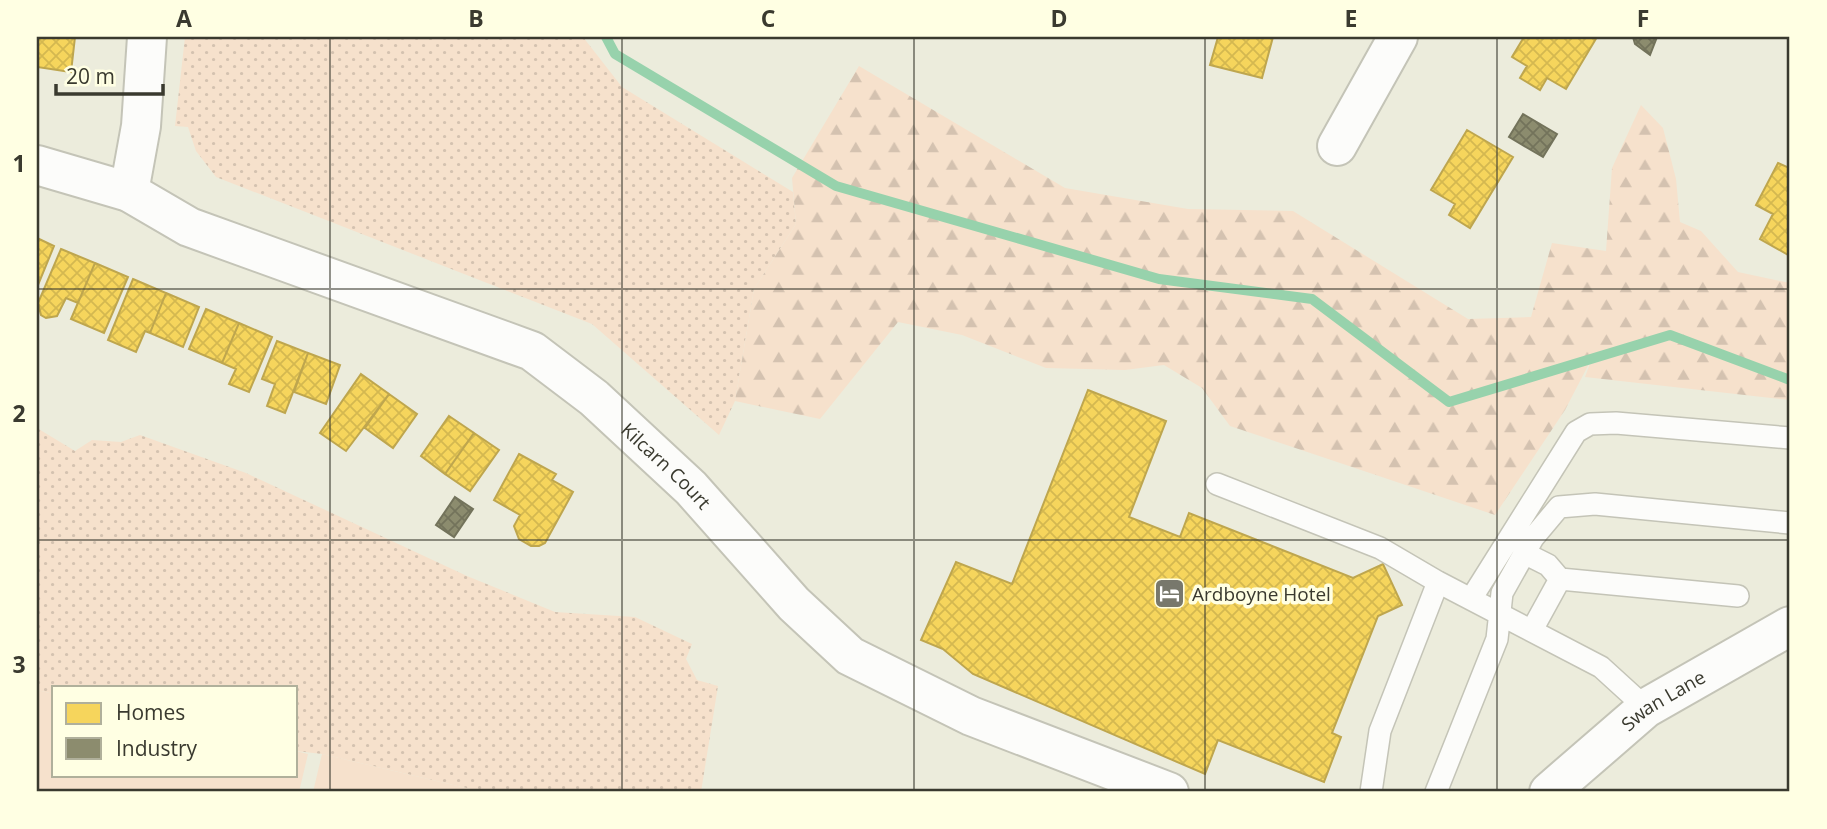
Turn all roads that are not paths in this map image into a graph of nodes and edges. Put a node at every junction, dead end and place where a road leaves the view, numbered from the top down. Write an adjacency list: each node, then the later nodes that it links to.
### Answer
1 (147, 37): 5 (street)
2 (1398, 37): 3 (street)
3 (1337, 146)
4 (37, 165): 5 (street, Kilcarn Court)
5 (129, 192): 18 (street, Kilcarn Court)
6 (1790, 438): 13 (lane)
7 (1217, 484): 11 (lane)
8 (1790, 523): 9 (lane)
9 (1524, 553): 10 (lane); 14 (lane)
10 (1560, 579): 12 (lane); 16 (lane)
11 (1438, 582): 13 (lane); 19 (lane)
12 (1738, 596)
13 (1471, 599): 14 (lane)
14 (1501, 614): 16 (lane); 20 (lane)
15 (1790, 626): 17 (street, Swan Lane)
16 (1532, 630): 17 (lane)
17 (1646, 708): 21 (street, Swan Lane)
18 (1169, 792)
19 (1370, 792)
20 (1436, 792)
21 (1549, 792)

